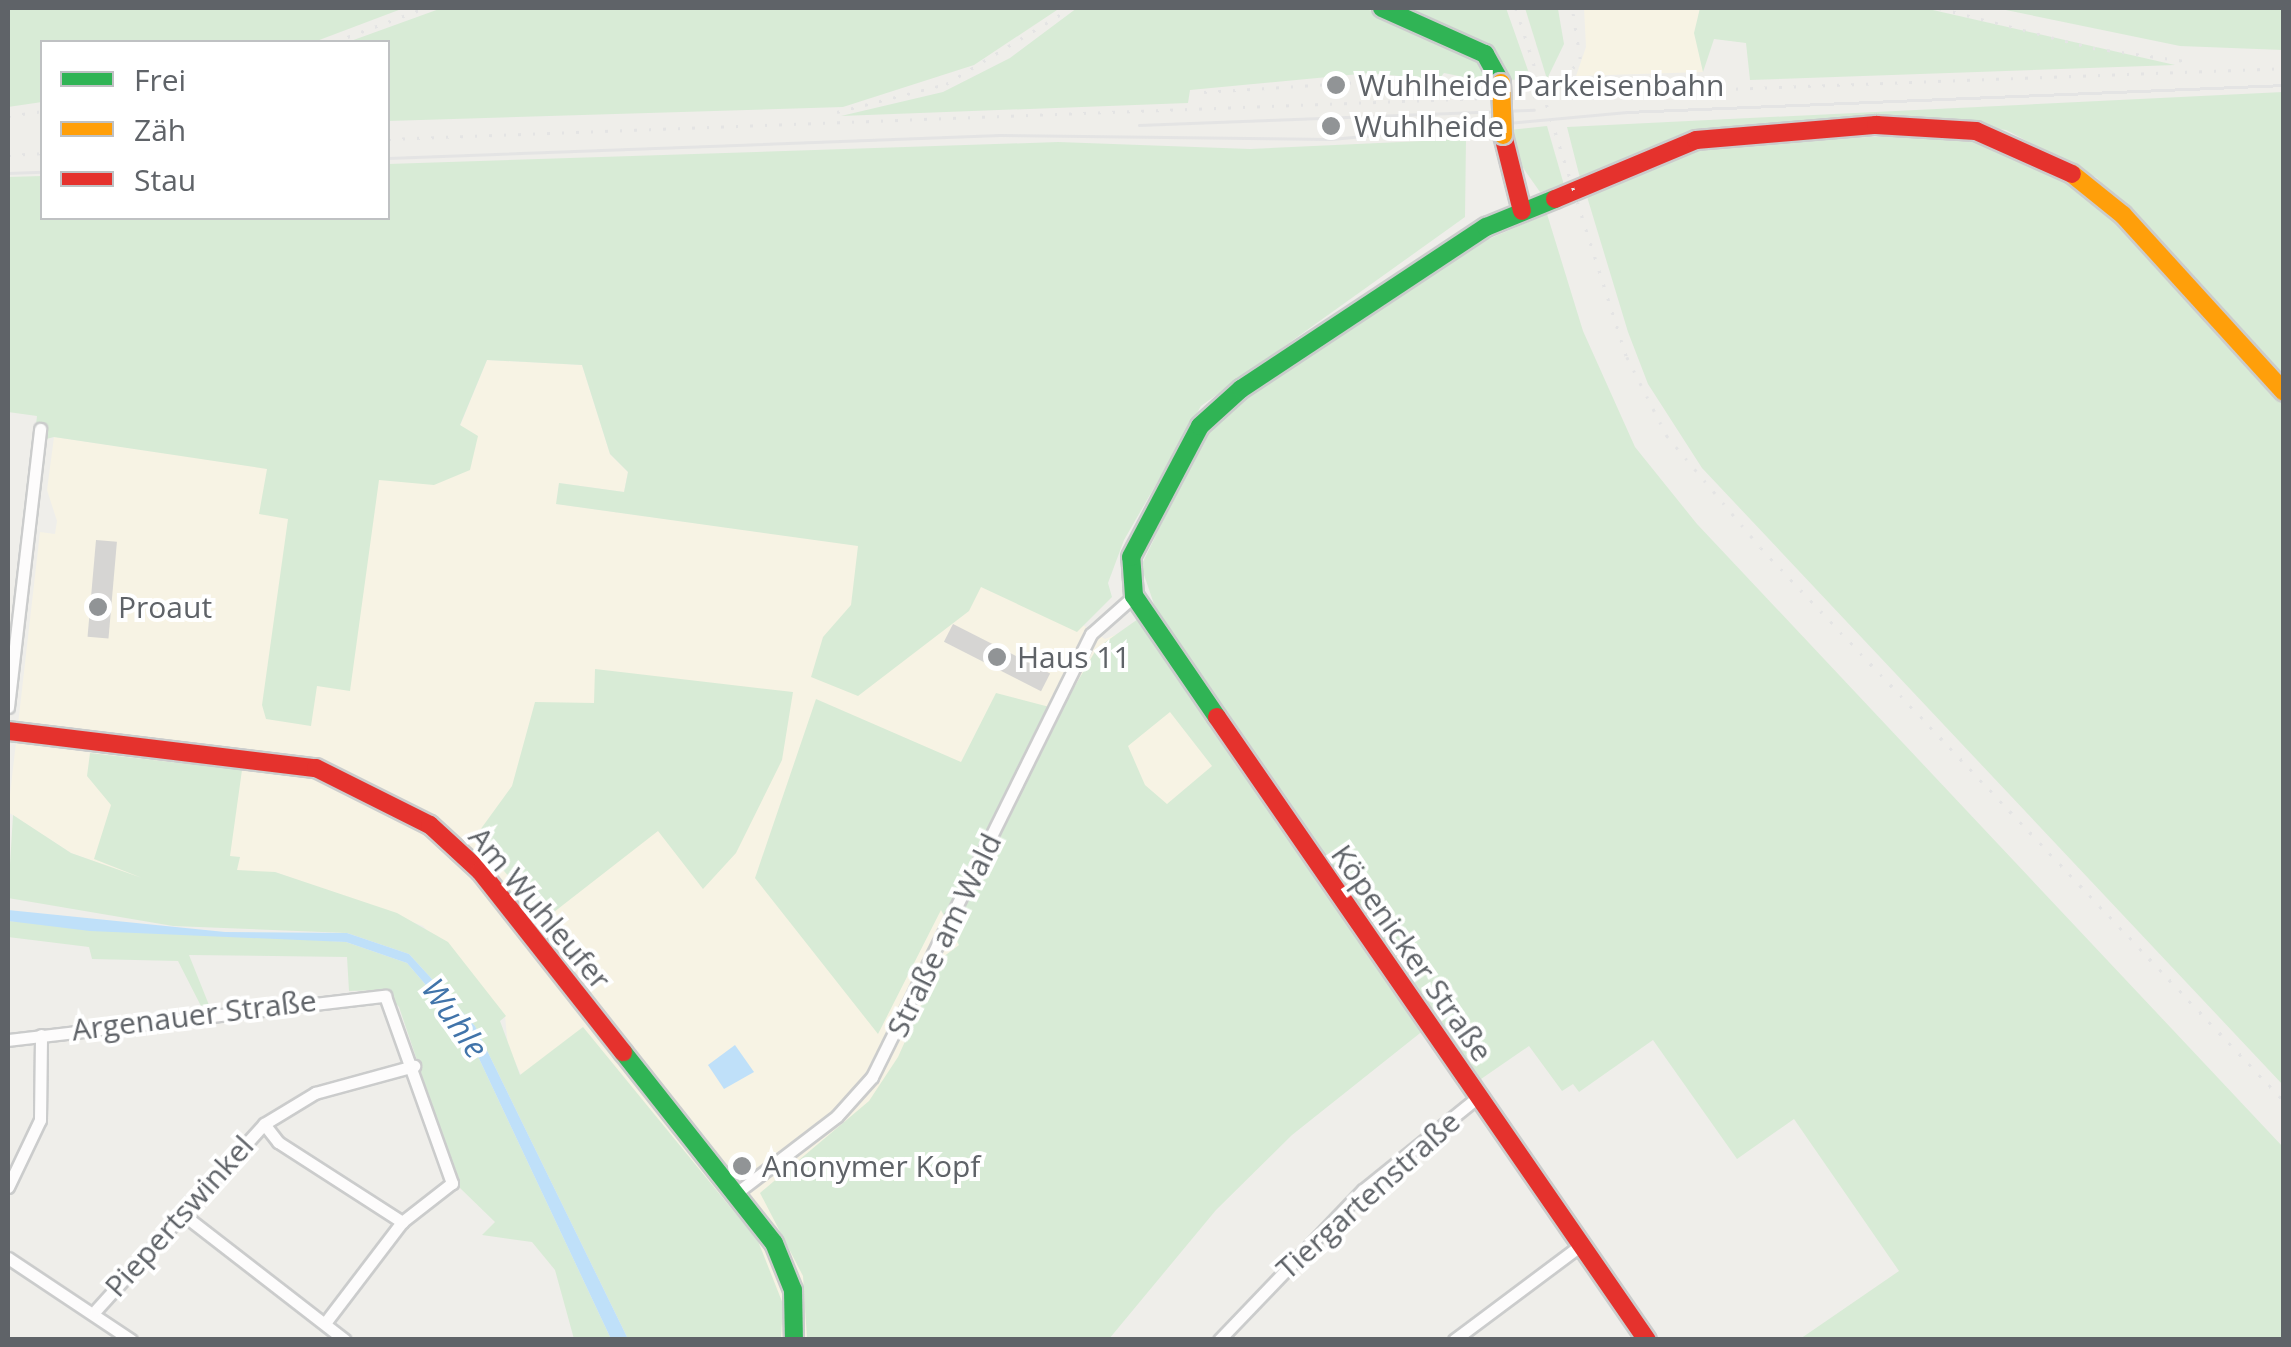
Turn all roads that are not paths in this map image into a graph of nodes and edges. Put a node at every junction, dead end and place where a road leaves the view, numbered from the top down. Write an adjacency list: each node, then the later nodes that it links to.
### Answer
1 (1382, 8): 2 (street, bridge)
2 (1522, 211): 3 (street); 5 (street)
3 (2284, 392)
4 (40, 429): 6 (street)
5 (1134, 596): 11 (street, Köpenicker Straße); 14 (street, Straße am Wald)
6 (8, 706)
7 (10, 731): 14 (street, Am Wuhleufer)
8 (41, 1035): 9 (street, Argenauer Straße); 10 (street, Argenauer Straße); 13 (street)
9 (8, 1040)
10 (414, 1066): 12 (street, Piepertswinkel); 16 (street)
11 (1478, 1098): 17 (street, Köpenicker Straße); 24 (street, Tiergartenstraße)
12 (264, 1124): 15 (street, Piepertswinkel); 16 (street, Piepertswinkel)
13 (8, 1186)
14 (735, 1194): 23 (street, Am Wuhleufer)
15 (185, 1216): 19 (street, Piepertswinkel); 20 (street)
16 (402, 1222): 20 (street)
17 (1581, 1245): 25 (street); 26 (street, Köpenicker Straße)
18 (8, 1258): 19 (street)
19 (96, 1310): 21 (street)
20 (324, 1323): 22 (street)
21 (132, 1340)
22 (344, 1340)
23 (794, 1340)
24 (1219, 1340)
25 (1454, 1340)
26 (1647, 1340)

